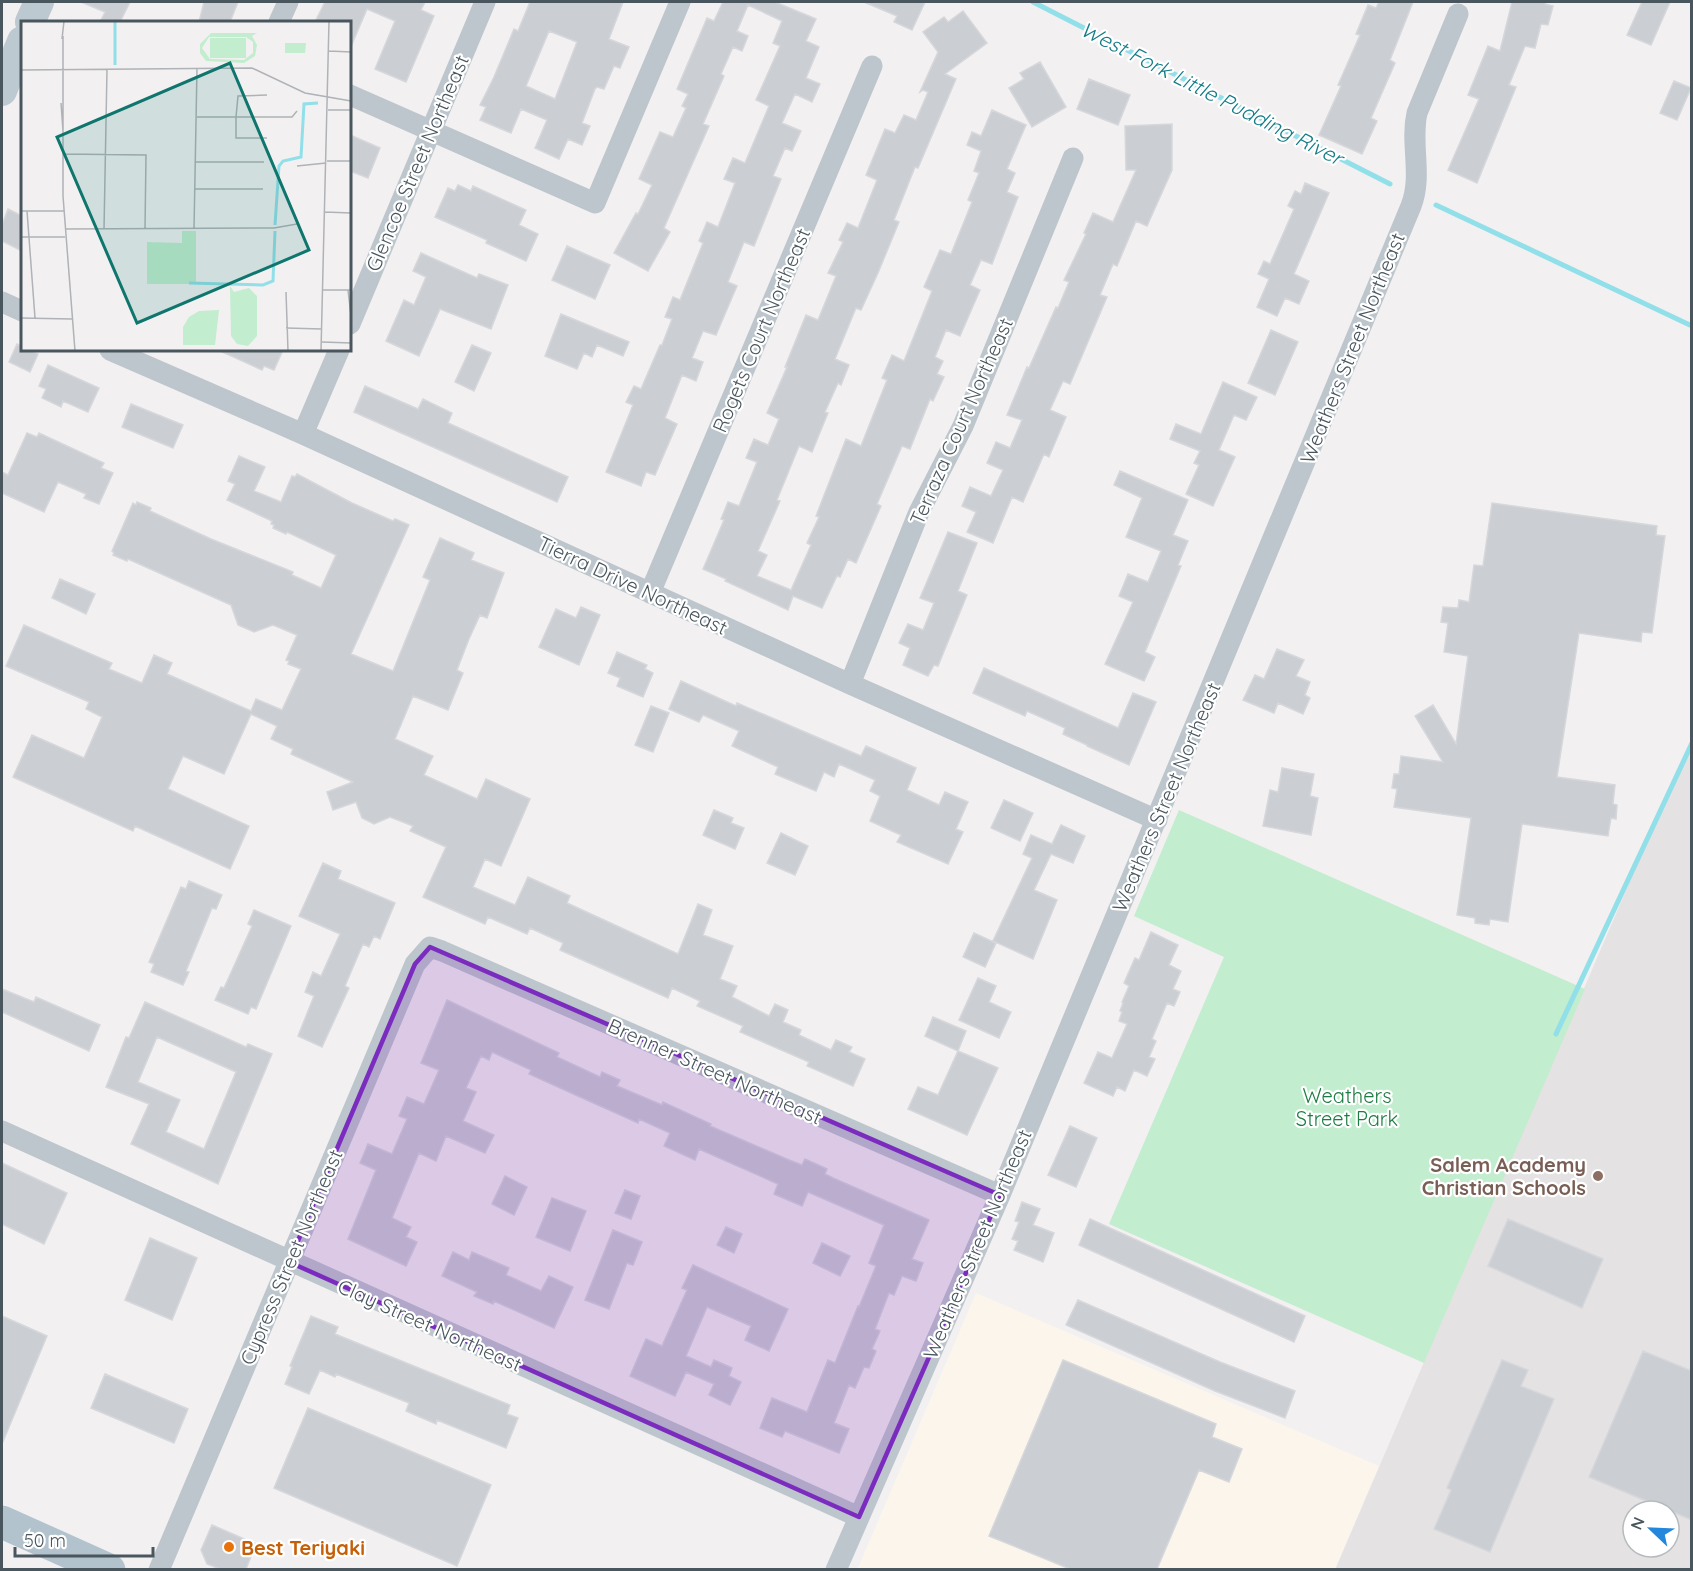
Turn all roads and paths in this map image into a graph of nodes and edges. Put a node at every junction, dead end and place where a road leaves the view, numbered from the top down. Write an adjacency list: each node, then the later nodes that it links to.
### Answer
1 (39, 2): 6 (main road)
2 (288, 2): 7 (street)
3 (485, 2): 12 (street, Glencoe Street Northeast)
4 (680, 2): 12 (street)
5 (1458, 14): 22 (street, Weathers Street Northeast)
6 (30, 21)
7 (279, 21)
8 (21, 44): 10 (main road)
9 (872, 66): 20 (street, Rogets Court Northeast)
10 (2, 91)
11 (351, 95): 12 (street)
12 (429, 132): 16 (street, Glencoe Street Northeast)
13 (1073, 158): 21 (street, Terraza Court Northeast)
14 (2, 302): 15 (street)
15 (21, 311)
16 (351, 322)
17 (112, 351): 19 (street, Tierra Drive Northeast)
18 (339, 351): 19 (street)
19 (303, 434): 20 (street, Tierra Drive Northeast)
20 (650, 593): 21 (street, Tierra Drive Northeast)
21 (850, 684): 22 (street, Tierra Drive Northeast)
22 (1157, 820): 25 (street, Weathers Street Northeast)
23 (430, 948): 25 (street, Brenner Street Northeast); 26 (street, Cypress Street Northeast)
24 (2, 1131): 26 (street, Clay Street Northeast)
25 (1000, 1196): 27 (street, Weathers Street Northeast)
26 (289, 1262): 27 (street, Clay Street Northeast); 30 (street, Cypress Street Northeast)
27 (859, 1517): 31 (street, Weathers Street Northeast)
28 (2, 1522): 29 (main road)
29 (109, 1569)
30 (159, 1569)
31 (836, 1569)

